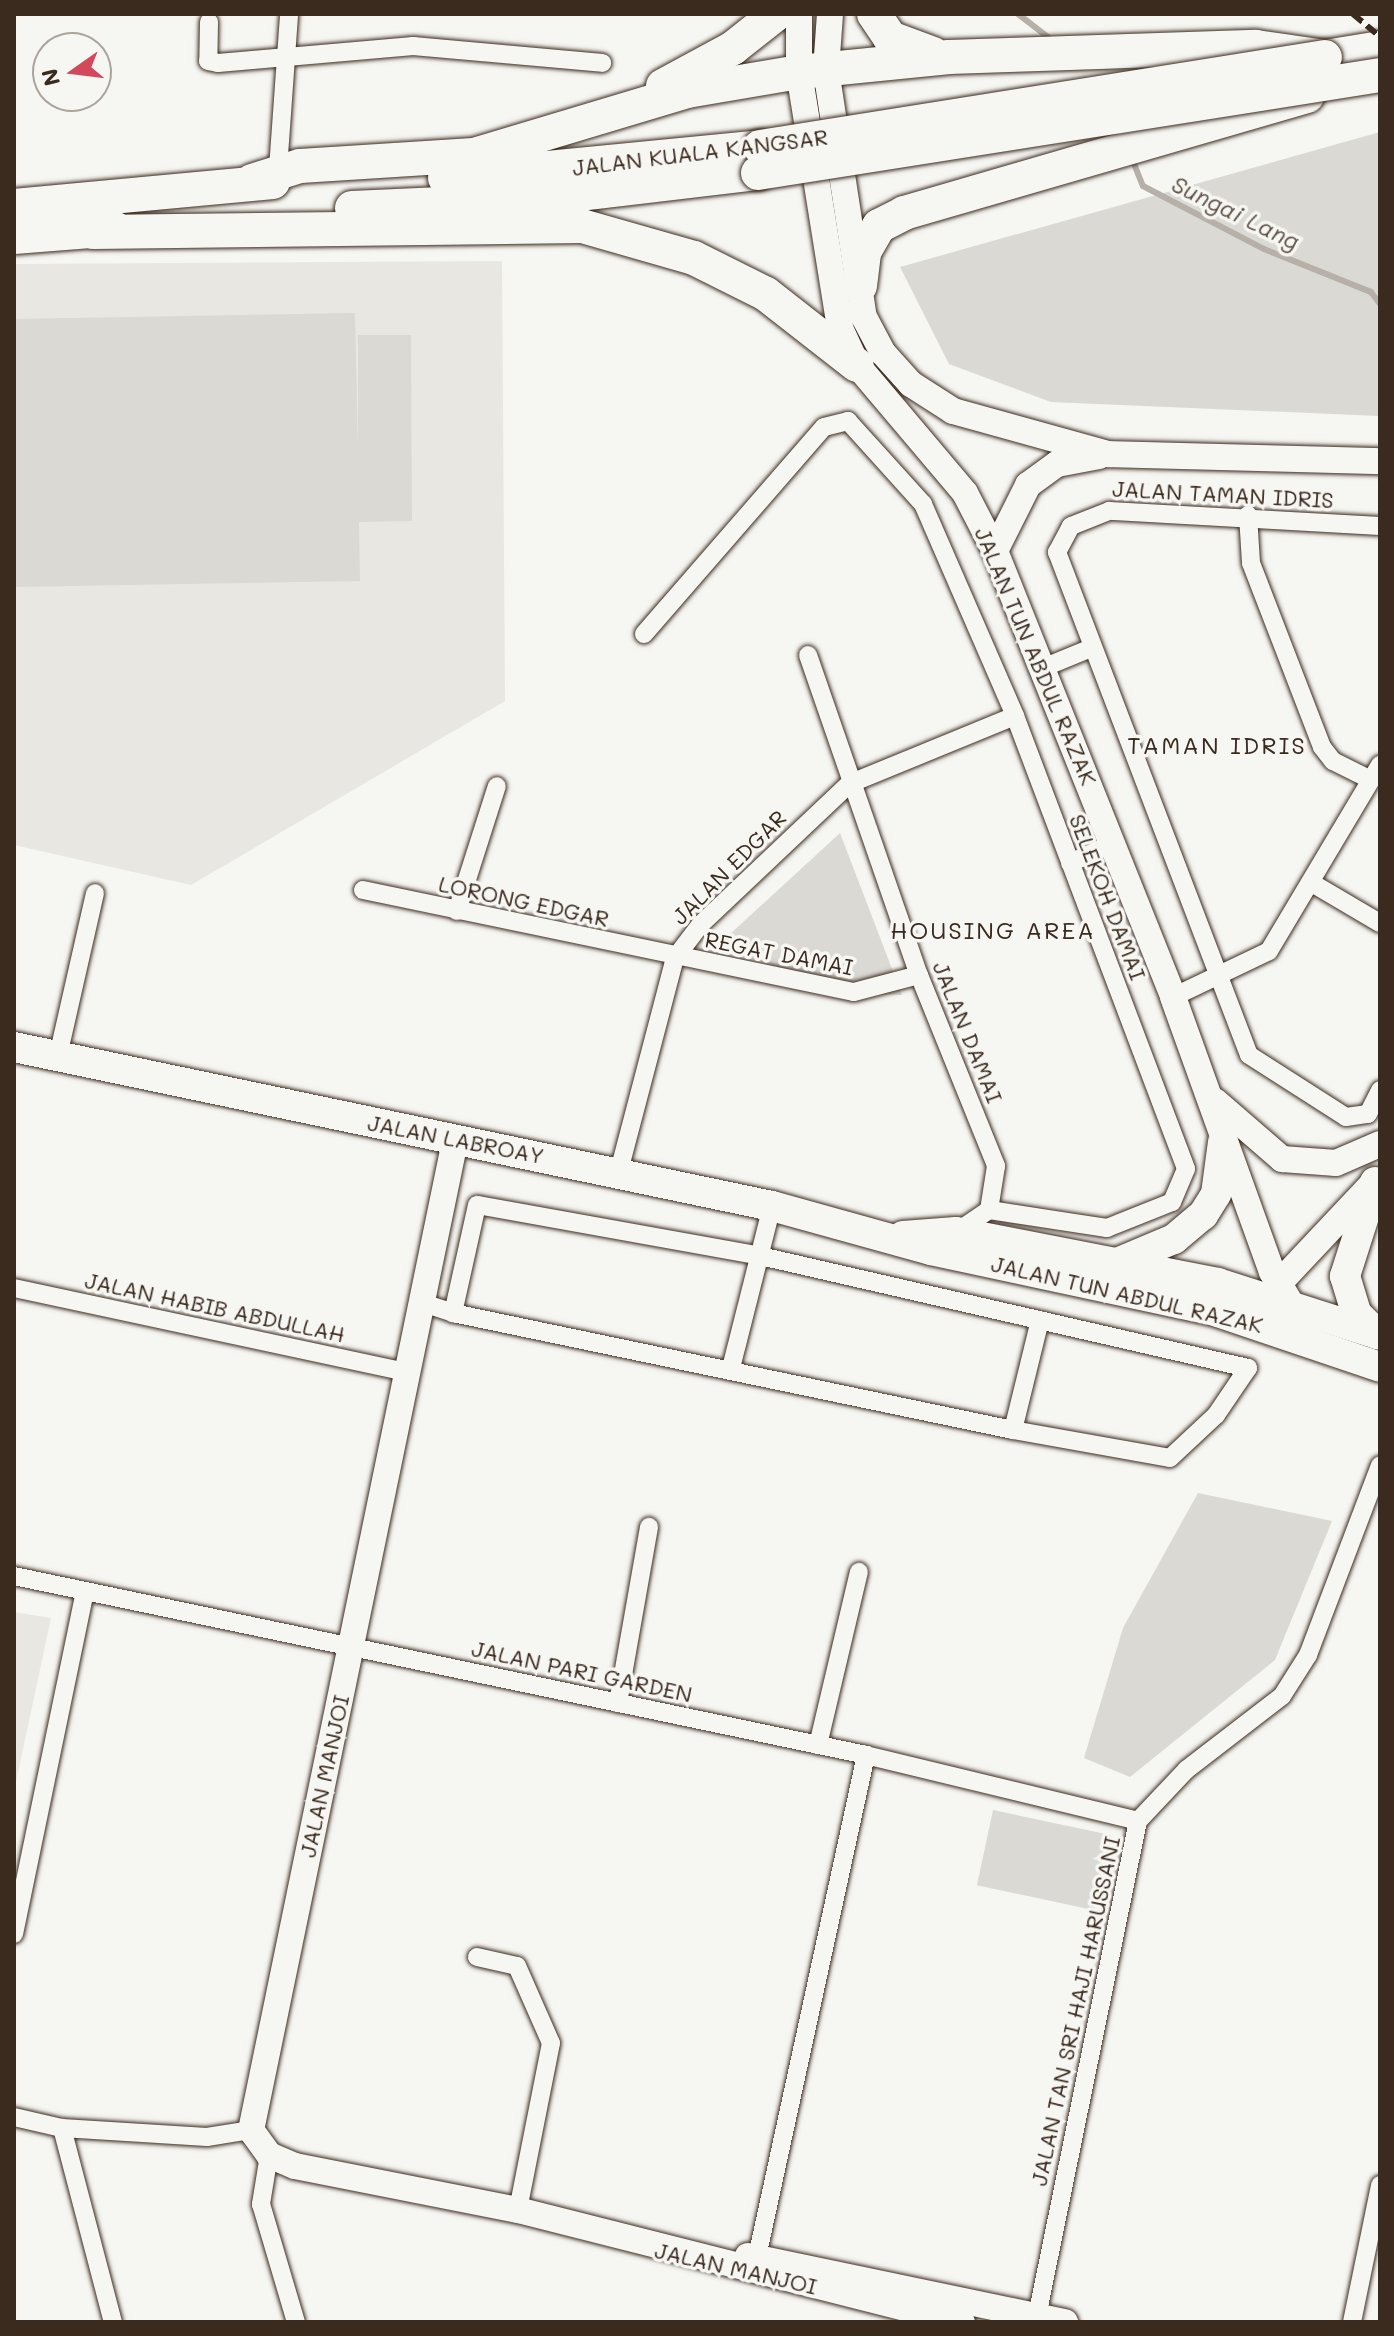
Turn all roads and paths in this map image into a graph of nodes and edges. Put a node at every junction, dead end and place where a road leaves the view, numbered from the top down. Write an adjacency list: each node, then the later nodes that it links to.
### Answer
1 (289, 14): 10 (street)
2 (776, 14): 14 (highway)
3 (799, 14): 12 (main road, JALAN TUN ABDUL RAZAK)
4 (830, 14): 12 (main road, JALAN TUN ABDUL RAZAK)
5 (874, 14): 8 (highway)
6 (209, 22): 10 (street)
7 (1380, 48): 9 (highway, JALAN KUALA KANGSAR)
8 (949, 57): 9 (highway, bridge); 12 (highway)
9 (1325, 57): 15 (highway, JALAN KUALA KANGSAR, bridge)
10 (287, 60): 11 (street); 15 (street)
11 (602, 63)
12 (813, 71): 14 (highway); 19 (main road); 20 (main road, JALAN TUN ABDUL RAZAK)
13 (1370, 77): 17 (highway, JALAN KUALA KANGSAR, bridge); 19 (highway, bridge)
14 (613, 112): 15 (highway)
15 (265, 175): 16 (highway, JALAN KUALA KANGSAR)
16 (14, 206)
17 (93, 232): 18 (highway, JALAN KUALA KANGSAR); 20 (highway)
18 (14, 237)
19 (860, 286): 21 (main road)
20 (857, 365): 25 (main road, JALAN TUN ABDUL RAZAK)
21 (1108, 454): 22 (main road); 25 (main road)
22 (1380, 461)
23 (1248, 515): 24 (street, JALAN TAMAN IDRIS); 27 (street, JALAN TAMAN IDRIS); 31 (street)
24 (1380, 526)
25 (995, 551): 29 (main road, JALAN TUN ABDUL RAZAK)
26 (644, 634): 30 (street, SELEKOH DAMAI)
27 (1091, 648): 29 (street); 43 (street, JALAN TAMAN IDRIS)
28 (808, 655): 32 (street, JALAN DAMAI)
29 (1045, 667): 34 (main road, JALAN TUN ABDUL RAZAK)
30 (1015, 716): 32 (street, JALAN EDGAR); 35 (street, SELEKOH DAMAI)
31 (1376, 773): 36 (street)
32 (849, 784): 41 (street, JALAN EDGAR); 42 (street, JALAN DAMAI)
33 (497, 786): 39 (street)
34 (1114, 843): 35 (street); 44 (main road, JALAN TUN ABDUL RAZAK)
35 (1070, 863): 55 (street, SELEKOH DAMAI)
36 (1312, 883): 40 (street); 43 (street)
37 (363, 890): 39 (street, LORONG EDGAR)
38 (95, 893): 46 (street)
39 (457, 911): 41 (street, LORONG EDGAR)
40 (1380, 923)
41 (675, 958): 42 (street, REGAT DAMAI); 52 (street, JALAN EDGAR)
42 (919, 975): 55 (street, JALAN DAMAI)
43 (1214, 977): 44 (street); 47 (street, JALAN TAMAN IDRIS)
44 (1173, 997): 48 (main road, JALAN TUN ABDUL RAZAK)
45 (14, 1047): 46 (main road, JALAN LABROAY)
46 (58, 1056): 49 (main road, JALAN LABROAY)
47 (1380, 1090)
48 (1210, 1096): 50 (main road, JALAN TUN ABDUL RAZAK); 51 (main road)
49 (455, 1141): 52 (main road, JALAN LABROAY); 62 (main road, JALAN MANJOI)
50 (1223, 1142): 59 (main road); 61 (main road, JALAN TUN ABDUL RAZAK)
51 (1380, 1144)
52 (619, 1171): 54 (main road, JALAN LABROAY)
53 (1377, 1177): 61 (main road); 66 (main road)
54 (772, 1206): 57 (main road, JALAN LABROAY); 58 (street)
55 (989, 1210): 56 (street)
56 (956, 1232): 57 (main road, JALAN TUN ABDUL RAZAK); 59 (main road, JALAN TUN ABDUL RAZAK)
57 (897, 1237): 63 (main road, JALAN TUN ABDUL RAZAK)
58 (756, 1255): 64 (street); 65 (street); 67 (street)
59 (1112, 1265): 61 (main road, JALAN TUN ABDUL RAZAK)
60 (14, 1288): 69 (street, JALAN HABIB ABDULLAH)
61 (1278, 1299): 63 (main road); 66 (main road, JALAN TUN ABDUL RAZAK); 68 (main road, JALAN TUN ABDUL RAZAK)
62 (423, 1303): 64 (street); 69 (main road, JALAN MANJOI)
63 (1215, 1311): 68 (main road, JALAN TUN ABDUL RAZAK)
64 (453, 1313): 67 (street)
65 (1040, 1320): 70 (street); 70 (street)
66 (1379, 1334)
67 (731, 1368): 70 (street)
68 (1379, 1369)
69 (406, 1372): 76 (main road, JALAN MANJOI)
70 (1013, 1430)
71 (1380, 1465): 80 (street, JALAN TAN SRI HAJI HARUSSANI)
72 (649, 1527): 77 (street)
73 (859, 1572): 78 (street)
74 (14, 1576): 75 (street, JALAN PARI GARDEN)
75 (85, 1592): 76 (street, JALAN PARI GARDEN); 81 (street)
76 (352, 1648): 77 (street, JALAN PARI GARDEN); 85 (main road, JALAN MANJOI)
77 (618, 1703): 78 (street, JALAN PARI GARDEN)
78 (818, 1745): 79 (street, JALAN PARI GARDEN)
79 (866, 1755): 80 (street, JALAN PARI GARDEN); 89 (street)
80 (1138, 1821): 93 (street, JALAN TAN SRI HAJI HARUSSANI)
81 (14, 1934)
82 (477, 1957): 88 (street)
83 (14, 2117): 84 (street)
84 (62, 2128): 85 (street); 94 (street)
85 (251, 2130): 86 (main road)
86 (269, 2155): 88 (main road, JALAN MANJOI); 95 (street)
87 (1380, 2185): 98 (street)
88 (518, 2210): 89 (main road, JALAN MANJOI); 91 (main road, JALAN MANJOI)
89 (757, 2257): 90 (main road, JALAN MANJOI)
90 (899, 2286): 91 (main road); 92 (main road); 93 (main road, JALAN MANJOI)
91 (880, 2314): 92 (main road, JALAN MANJOI)
92 (907, 2317): 96 (main road, JALAN MANJOI)
93 (1037, 2319): 97 (main road, JALAN MANJOI)
94 (113, 2322)
95 (296, 2322)
96 (962, 2322)
97 (1065, 2322)
98 (1352, 2322)

